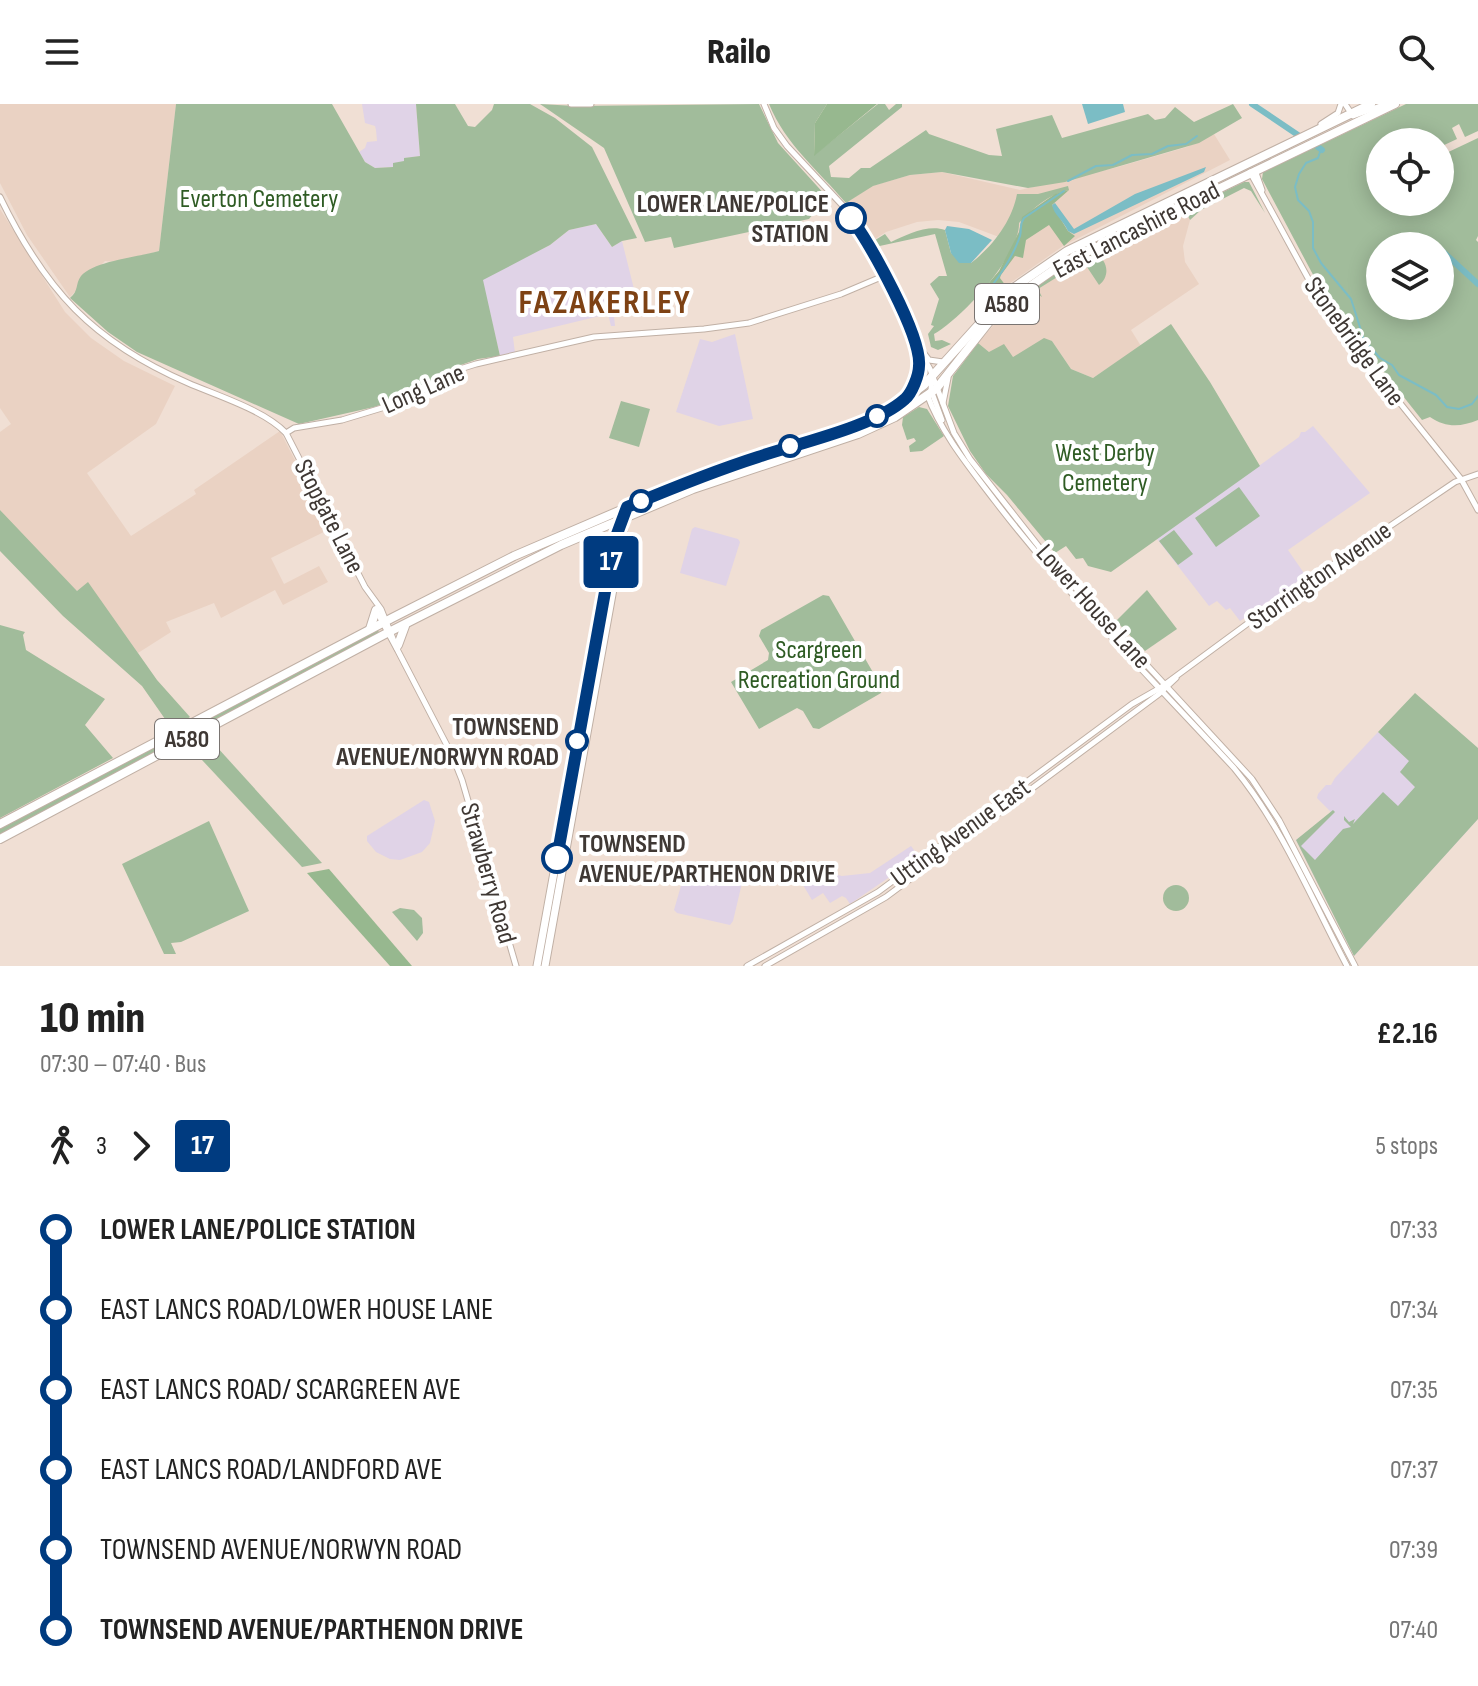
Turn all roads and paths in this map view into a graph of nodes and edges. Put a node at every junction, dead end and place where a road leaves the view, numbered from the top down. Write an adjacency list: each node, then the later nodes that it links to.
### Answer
1 (571, 104): 2 (street)
2 (591, 104)
3 (764, 104): 12 (street)
4 (1343, 104): 8 (street); 9 (street)
5 (1371, 104): 8 (highway, East Lancashire Road / A580)
6 (1386, 104): 8 (street)
7 (1395, 104): 8 (highway, East Lancashire Road / A580)
8 (1355, 113): 9 (highway, East Lancashire Road / A580); 10 (highway, East Lancashire Road / A580)
9 (1308, 135): 10 (highway, East Lancashire Road / A580)
10 (1251, 169): 13 (highway, East Lancashire Road / A580); 15 (highway, East Lancashire Road / A580); 27 (street, Stonebridge Lane)
11 (0, 197): 24 (street)
12 (886, 275): 14 (street); 24 (street, Long Lane)
13 (989, 322): 17 (highway, East Lancashire Road / A580); 18 (highway)
14 (918, 348): 15 (street); 16 (street); 18 (street)
15 (948, 360): 18 (highway, East Lancashire Road / A580)
16 (920, 367): 18 (street); 19 (street)
17 (950, 373): 18 (highway, East Lancashire Road / A580); 21 (street)
18 (930, 387): 19 (highway, East Lancashire Road / A580); 20 (highway, East Lancashire Road / A580); 21 (street, Lower House Lane); 22 (street, Lower House Lane); 23 (highway); 25 (street)
19 (908, 397): 23 (highway, East Lancashire Road / A580)
20 (916, 403): 22 (street); 29 (highway, East Lancashire Road / A580)
21 (943, 406): 42 (street, Lower House Lane)
22 (932, 408): 25 (street, Lower House Lane)
23 (877, 416): 29 (highway, East Lancashire Road / A580)
24 (286, 433): 32 (street, Stopgate Lane)
25 (948, 434): 41 (street, Lower House Lane)
26 (1478, 474): 27 (street, Storrington Avenue)
27 (1461, 479): 28 (street, Stonebridge Lane); 40 (street, Storrington Avenue)
28 (1478, 510)
29 (622, 514): 30 (highway, East Lancashire Road / A580); 31 (main road); 33 (highway, East Lancashire Road / A580); 50 (main road)
30 (604, 526): 31 (main road); 35 (highway, East Lancashire Road / A580)
31 (614, 542): 49 (main road)
32 (378, 609): 33 (highway); 34 (street, Stopgate Lane); 36 (highway)
33 (400, 613): 34 (highway, East Lancashire Road / A580)
34 (384, 622): 36 (highway, A580); 37 (street, Stopgate Lane)
35 (405, 625): 37 (highway, East Lancashire Road / A580); 39 (highway)
36 (370, 629): 46 (highway, A580)
37 (389, 632): 38 (highway, A580); 39 (street, Stopgate Lane)
38 (375, 640): 39 (highway); 47 (highway, A580)
39 (396, 647): 48 (street, Strawberry Road)
40 (1179, 674): 42 (street, Storrington Avenue); 43 (street)
41 (1151, 679): 42 (street, Lower House Lane); 44 (street)
42 (1164, 688): 43 (street, Lower House Lane); 44 (street, Utting Avenue East); 45 (street, Lower House Lane)
43 (1173, 693): 54 (street, Lower House Lane)
44 (1152, 696): 45 (street); 51 (street, Utting Avenue East); 52 (street, Utting Avenue East)
45 (1173, 702): 53 (street, Lower House Lane)
46 (0, 824)
47 (0, 839)
48 (516, 966)
49 (537, 966)
50 (545, 966)
51 (747, 966)
52 (765, 966)
53 (1347, 966)
54 (1355, 966)

